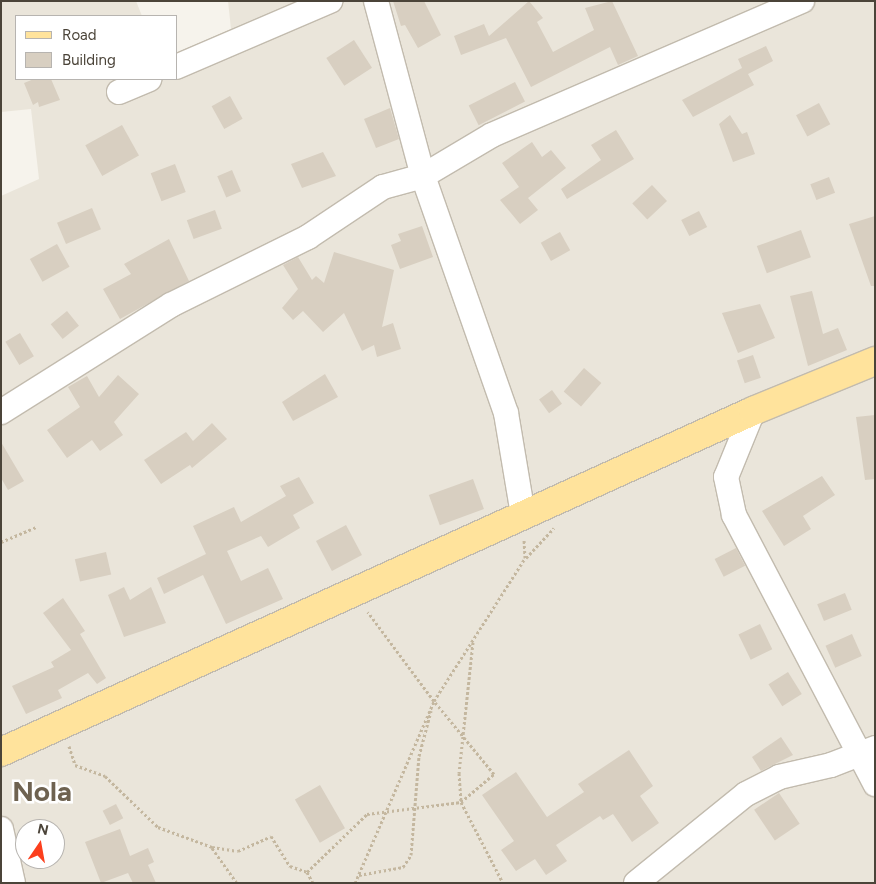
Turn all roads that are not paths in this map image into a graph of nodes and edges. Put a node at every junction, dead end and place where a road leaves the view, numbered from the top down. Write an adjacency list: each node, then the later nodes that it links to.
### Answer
1 (330, 1): 4 (street)
2 (376, 1): 7 (street)
3 (802, 1): 7 (street)
4 (178, 66)
5 (147, 80): 6 (street)
6 (119, 92)
7 (423, 176): 10 (street); 11 (street)
8 (875, 361): 9 (main road)
9 (753, 411): 11 (main road); 13 (street)
10 (1, 412)
11 (523, 515): 12 (main road)
12 (1, 752)
13 (866, 752): 14 (street); 17 (street)
14 (875, 784)
15 (1, 829): 16 (street)
16 (12, 883)
17 (636, 883)

